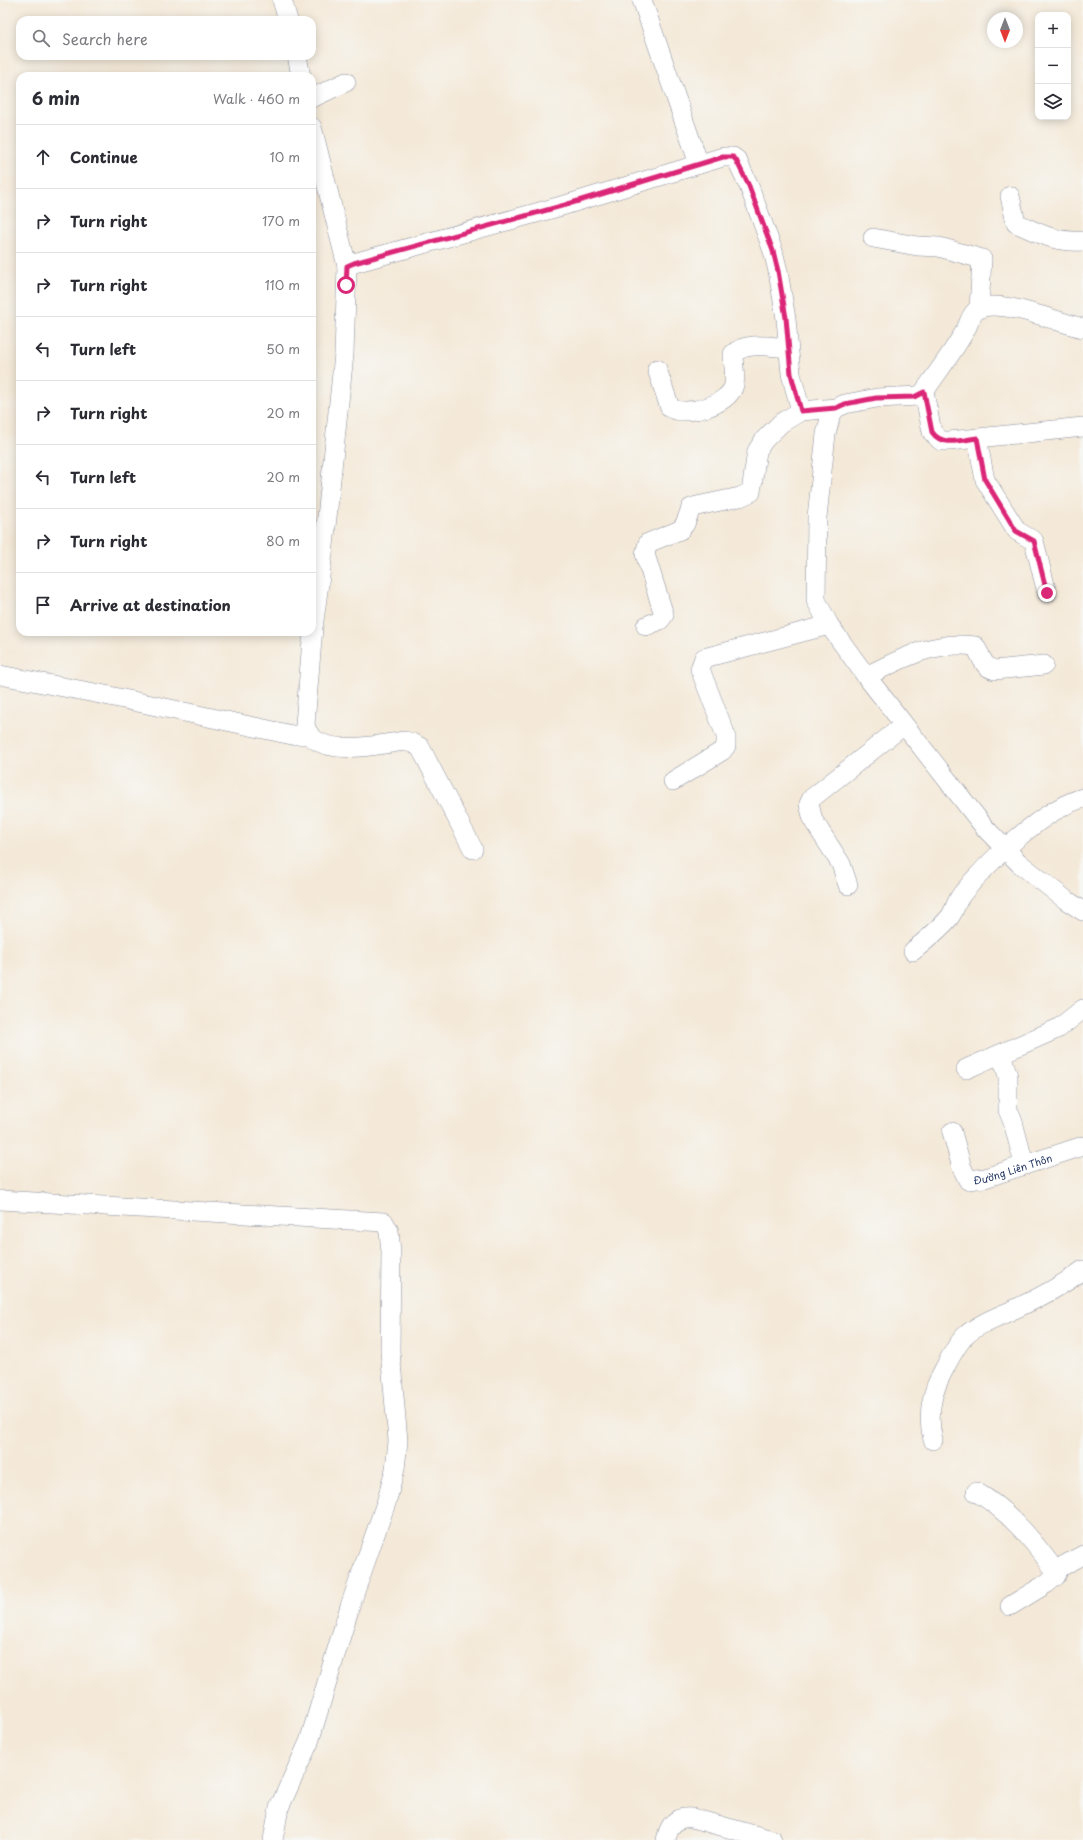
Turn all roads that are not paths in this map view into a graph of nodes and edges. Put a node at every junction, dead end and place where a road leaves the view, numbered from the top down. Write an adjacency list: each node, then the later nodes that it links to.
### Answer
1 (282, 0): 3 (street)
2 (642, 0): 9 (street)
3 (287, 16)
4 (297, 60): 5 (street)
5 (300, 72)
6 (346, 82): 7 (street)
7 (316, 96)
8 (316, 143): 13 (street)
9 (699, 164): 13 (street); 16 (street)
10 (1010, 196): 12 (street)
11 (873, 238): 14 (street)
12 (1083, 241)
13 (347, 266): 24 (street)
14 (979, 309): 15 (street); 18 (street)
15 (1083, 328)
16 (788, 348): 17 (street); 20 (street)
17 (657, 369)
18 (924, 392): 19 (street); 22 (street)
19 (836, 408): 20 (street); 25 (street)
20 (801, 411): 26 (street)
21 (1083, 427): 22 (street)
22 (977, 438): 23 (street)
23 (1047, 593)
24 (316, 606)
25 (829, 625): 30 (street); 33 (street)
26 (646, 626)
27 (312, 636): 32 (street)
28 (1044, 665): 30 (street)
29 (0, 675): 32 (street)
30 (866, 676): 31 (street)
31 (904, 725): 36 (street); 37 (street)
32 (309, 735): 35 (street)
33 (673, 781)
34 (1083, 798): 36 (street)
35 (473, 849)
36 (1005, 849): 38 (street); 39 (street)
37 (848, 885)
38 (1083, 911)
39 (913, 951)
40 (1083, 1009): 41 (street)
41 (1001, 1054): 42 (street); 45 (street)
42 (966, 1069)
43 (952, 1132): 45 (street, Đường Liên Thôn)
44 (1083, 1146): 45 (street, Đường Liên Thôn)
45 (1024, 1164)
46 (0, 1200): 53 (street)
47 (1083, 1270): 48 (street)
48 (933, 1440)
49 (976, 1492): 51 (street)
50 (1083, 1555): 51 (street)
51 (1057, 1573): 52 (street)
52 (1010, 1606)
53 (274, 1840)
54 (666, 1840): 55 (street)
55 (772, 1840)

